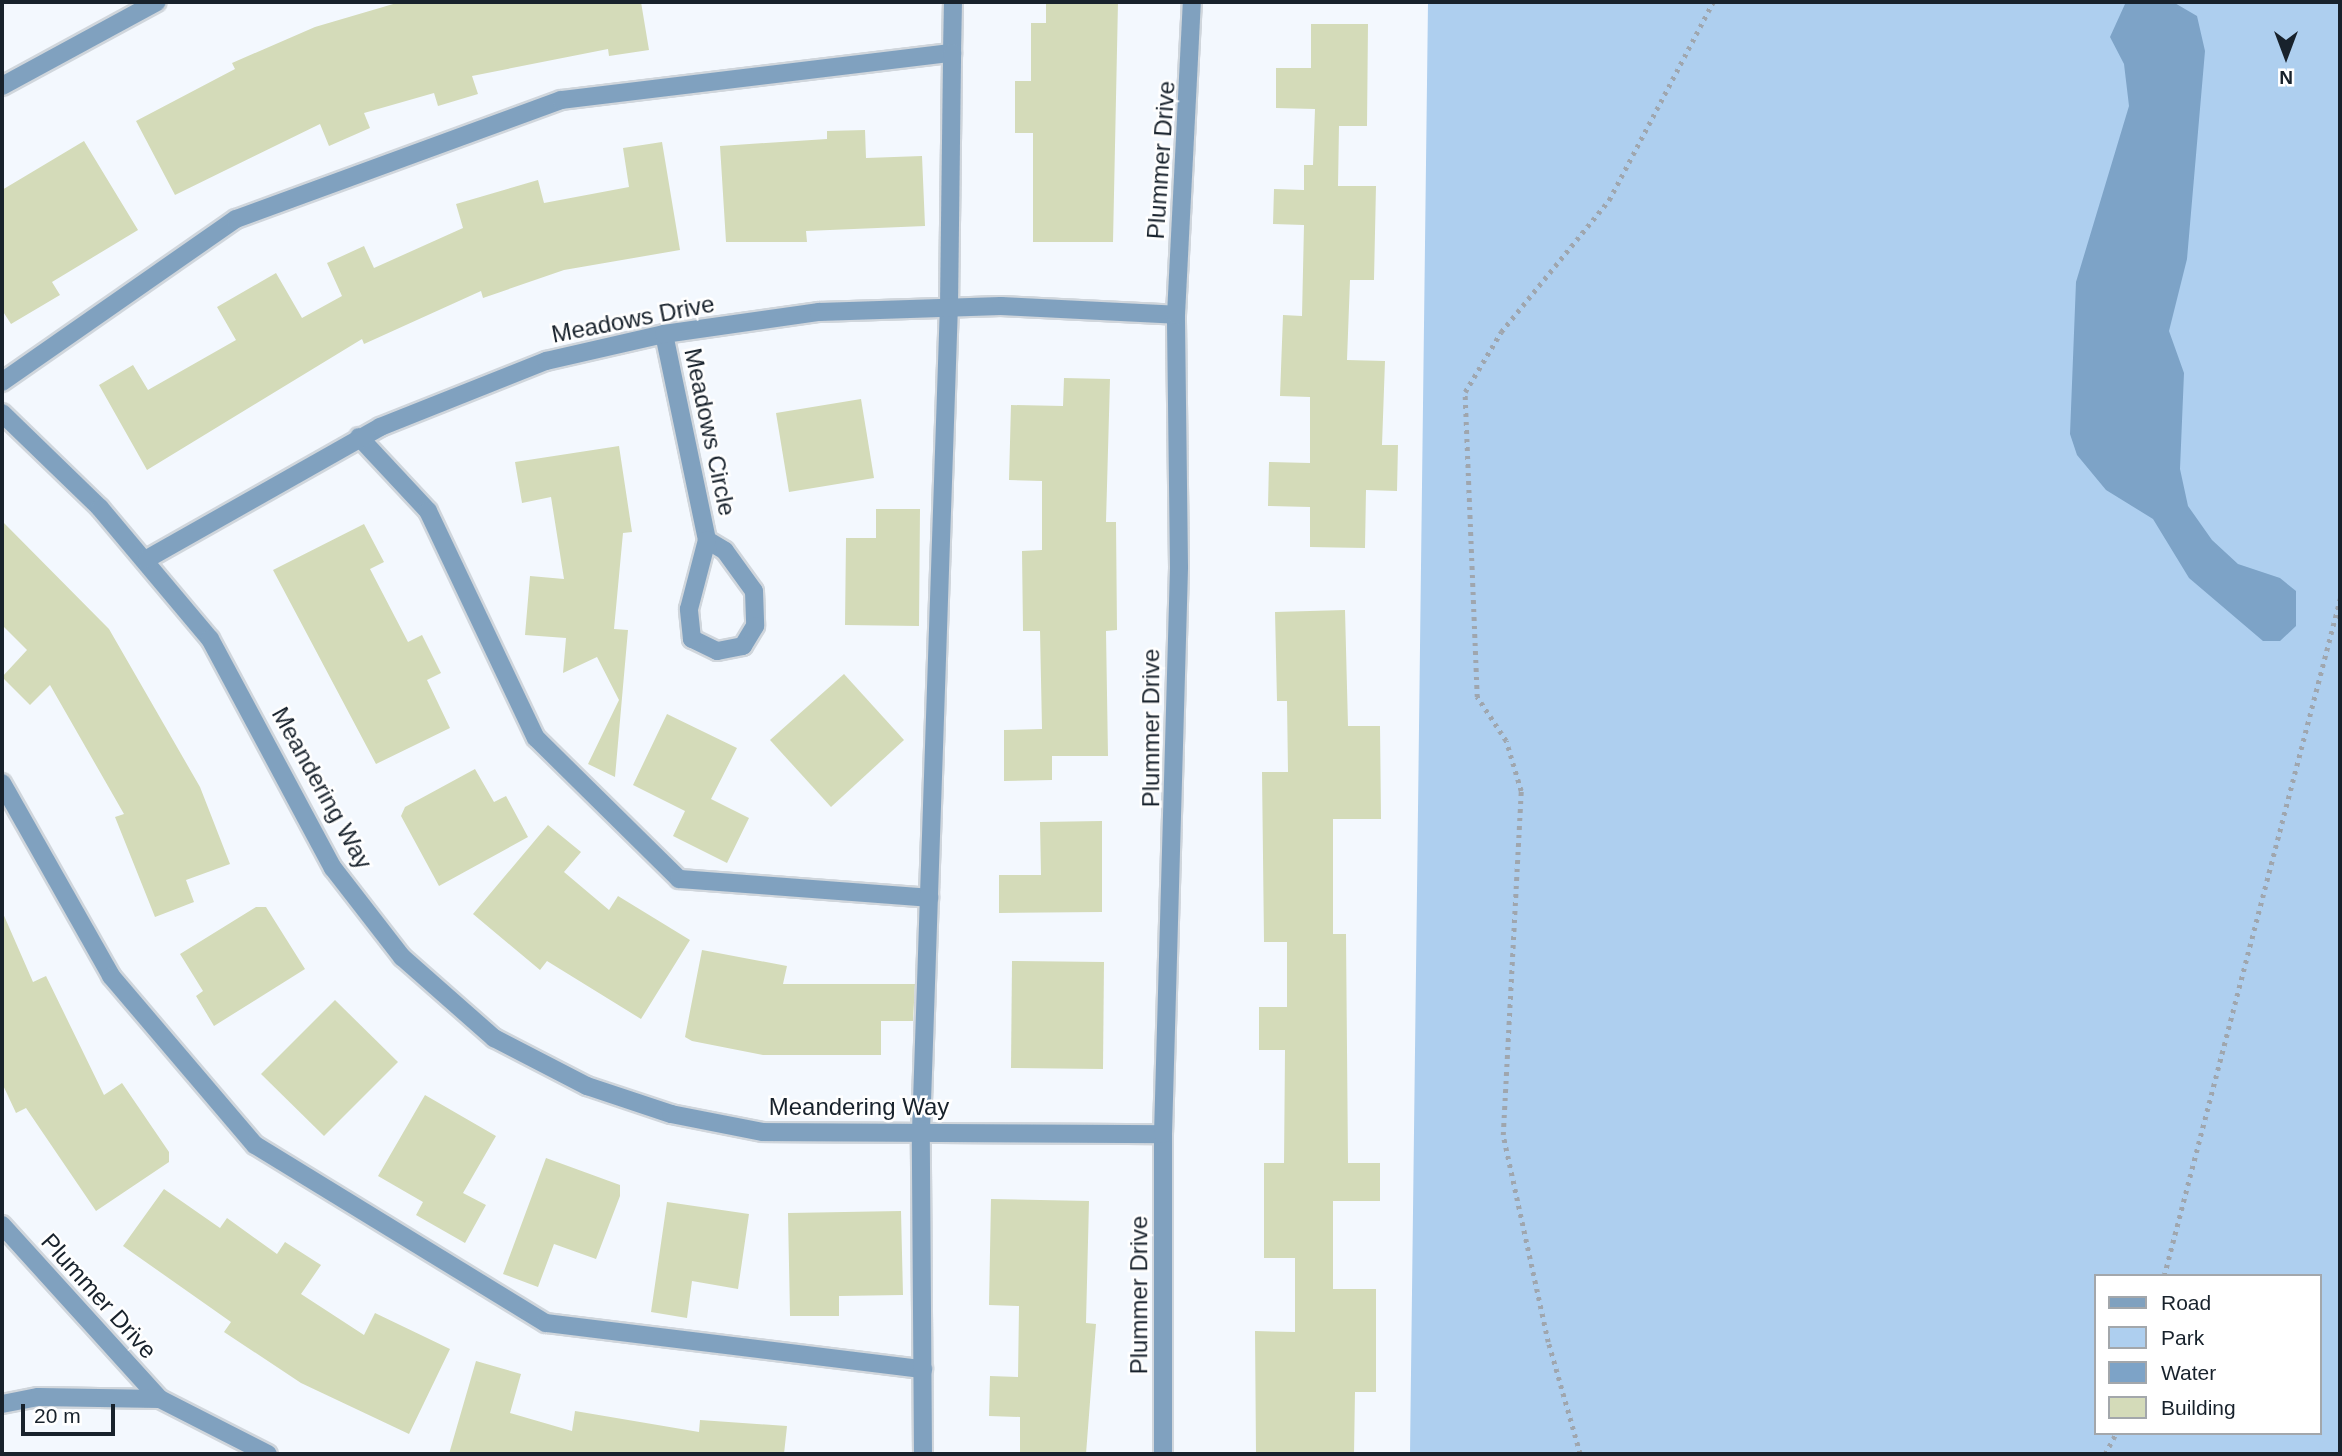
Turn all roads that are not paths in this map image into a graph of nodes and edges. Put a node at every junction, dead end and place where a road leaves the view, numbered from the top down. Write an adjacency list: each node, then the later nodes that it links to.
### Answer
1 (157, 2): 5 (street)
2 (953, 2): 4 (street)
3 (1192, 2): 7 (street, Plummer Drive)
4 (952, 53): 6 (street); 9 (street)
5 (2, 86)
6 (949, 306): 7 (street, Meadows Drive); 8 (street, Meadows Drive); 15 (street)
7 (1176, 315): 17 (street, Plummer Drive)
8 (664, 334): 11 (street, Meadows Drive); 12 (street, Meadows Circle)
9 (2, 382)
10 (2, 413): 13 (street, Meandering Way)
11 (359, 437): 13 (street, Meadows Drive); 15 (street)
12 (707, 540): 12 (street, Meadows Circle)
13 (147, 559): 16 (street, Meandering Way)
14 (2, 783): 19 (street)
15 (929, 898): 16 (street)
16 (921, 1130): 17 (street, Meandering Way); 19 (street)
17 (1163, 1134): 24 (street, Plummer Drive)
18 (2, 1225): 20 (street, Plummer Drive)
19 (923, 1370): 23 (street)
20 (160, 1399): 21 (street, Plummer Drive); 22 (street, Plummer Drive)
21 (2, 1404)
22 (268, 1454)
23 (923, 1454)
24 (1163, 1454)

